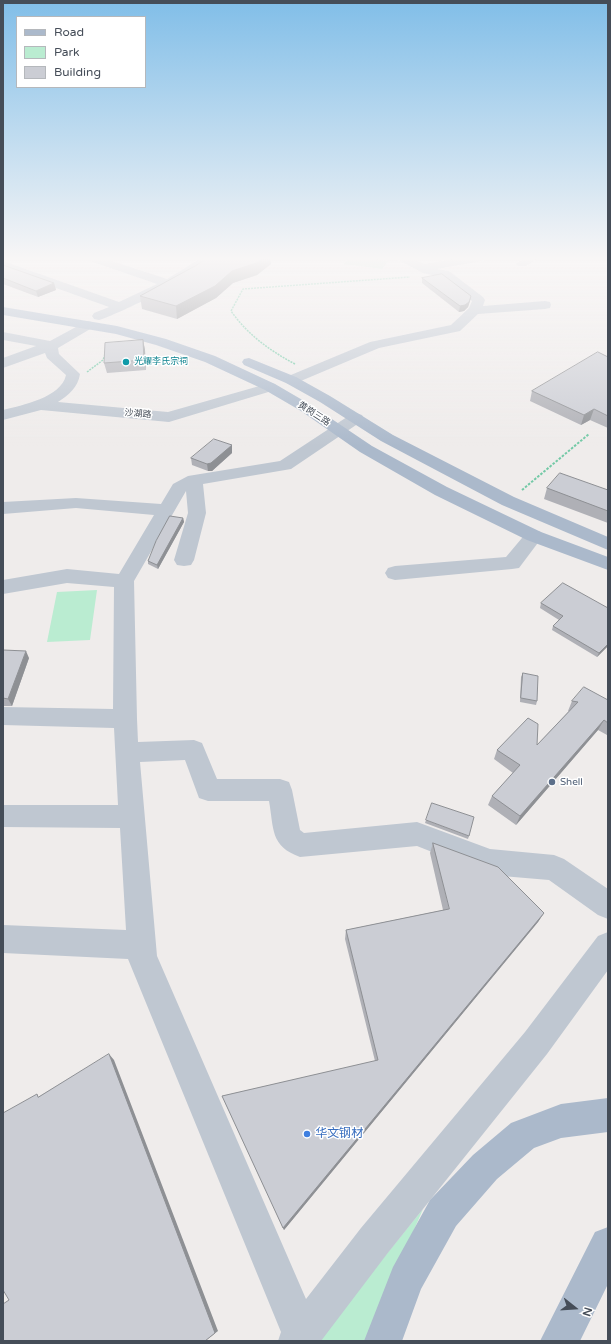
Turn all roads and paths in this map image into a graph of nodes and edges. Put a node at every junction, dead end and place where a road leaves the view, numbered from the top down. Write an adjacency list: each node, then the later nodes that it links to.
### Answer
1 (93, 321): 4 (main road, 黄岗三路); 6 (street); 10 (main road, 黄岗三路)
2 (237, 321): 8 (path)
3 (462, 321): 8 (street)
4 (117, 330): 9 (path); 11 (main road, 黄岗三路)
5 (3, 336): 6 (street)
6 (52, 346): 7 (street); 9 (street)
7 (3, 364)
8 (310, 372): 10 (street)
9 (73, 374): 12 (street)
10 (291, 380): 14 (main road, 黄岗三路)
11 (270, 387): 12 (street, 沙湖路); 14 (main road, 黄岗三路)
12 (41, 405): 13 (street, 沙湖路)
13 (3, 415)
14 (347, 424): 16 (street); 17 (main road, 黄岗三路); 20 (main road, 黄岗三路)
15 (589, 434): 17 (path)
16 (194, 480): 19 (street); 22 (street)
17 (508, 501): 21 (main road, 黄岗三路)
18 (3, 508): 19 (street)
19 (166, 510): 25 (street)
20 (534, 536): 23 (main road, 黄岗三路); 24 (street)
21 (608, 544)
22 (184, 560)
23 (608, 564)
24 (395, 574)
25 (124, 581): 26 (street); 28 (street)
26 (3, 587)
27 (3, 716): 28 (street)
28 (125, 719): 29 (street)
29 (127, 752): 31 (street); 32 (street)
30 (3, 816): 31 (street)
31 (132, 817): 34 (street)
32 (608, 905)
33 (3, 939): 34 (street)
34 (141, 945): 38 (street)
35 (608, 946): 38 (street)
36 (608, 1115): 39 (main road)
37 (608, 1245): 40 (main road)
38 (299, 1338)
39 (383, 1341)
40 (559, 1341)

